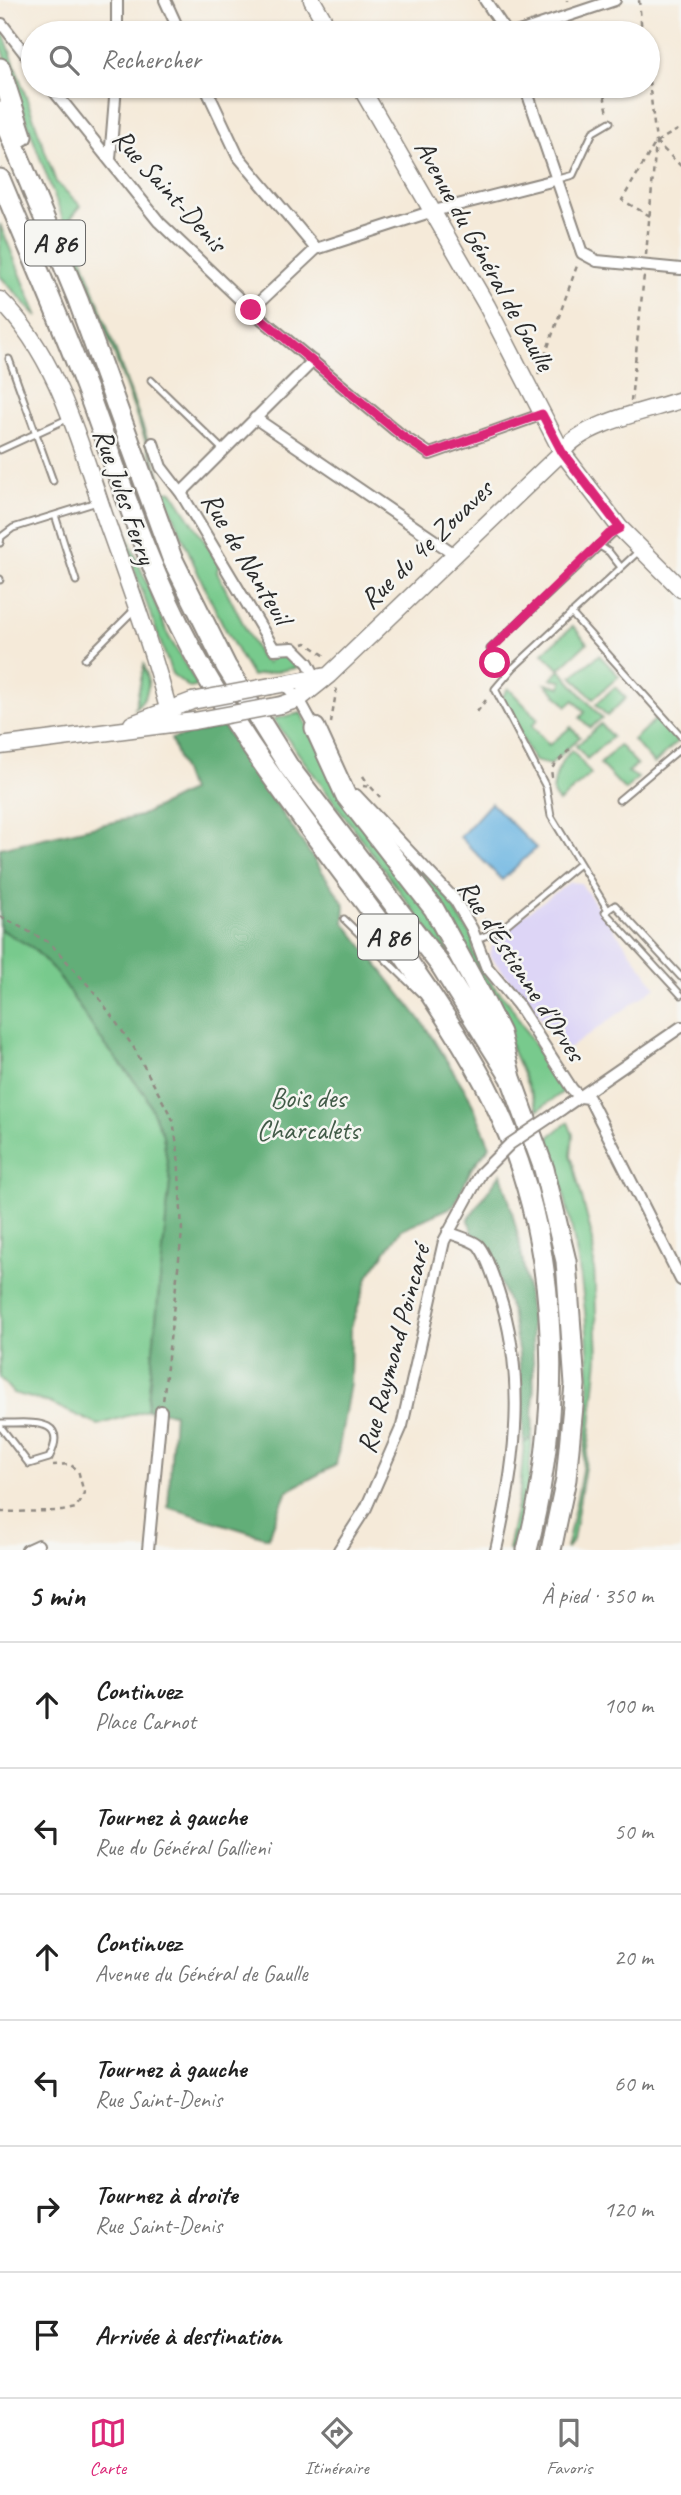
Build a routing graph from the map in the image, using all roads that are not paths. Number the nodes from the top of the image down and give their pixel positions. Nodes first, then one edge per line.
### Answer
1 (117, 0) edge
2 (166, 0) edge
3 (312, 0) edge
4 (485, 0) edge
5 (615, 0) edge
6 (117, 21) edge
7 (175, 21) edge
8 (324, 21) edge
9 (499, 21) edge
10 (552, 21) edge
11 (2, 24) dead end
12 (21, 49) edge
13 (0, 68) edge
14 (60, 98) edge
15 (115, 98) edge
16 (211, 98) edge
17 (367, 98) edge
18 (529, 98) edge
19 (0, 111) edge
20 (610, 122) road end
21 (110, 159) junction
22 (0, 179) edge
23 (555, 180) junction
24 (32, 185) junction
25 (430, 212) junction
26 (316, 249) junction
27 (681, 269) edge
28 (0, 300) edge
29 (251, 310) junction
30 (9, 359) dead end
31 (313, 361) junction
32 (151, 380) dead end
33 (681, 400) edge
34 (542, 414) junction
35 (69, 418) junction
36 (255, 418) junction
37 (37, 432) junction
38 (153, 443) dead end
39 (0, 450) edge
40 (223, 450) junction
41 (562, 452) junction
42 (53, 481) dead end
43 (181, 493) junction
44 (100, 501) junction
45 (55, 515) junction
46 (620, 528) junction
47 (0, 543) edge
48 (598, 545) junction
49 (640, 551) junction
50 (453, 553) junction
51 (620, 566) junction
52 (76, 581) dead end
53 (681, 589) edge
54 (136, 608) junction
55 (571, 613) junction
56 (85, 659) dead end
57 (513, 668) junction
58 (330, 676) junction
59 (644, 684) dead end
60 (277, 685) junction
61 (638, 689) junction
62 (299, 699) junction
63 (170, 716) junction
64 (322, 728) junction
65 (681, 736) edge
66 (0, 746) edge
67 (681, 748) edge
68 (619, 800) dead end
69 (578, 864) junction
70 (608, 910) junction
71 (344, 919) dead end
72 (477, 939) junction
73 (681, 977) edge
74 (681, 995) edge
75 (439, 1009) junction
76 (681, 1027) edge
77 (511, 1078) junction
78 (580, 1097) junction
79 (448, 1232) junction
80 (681, 1280) edge
81 (162, 1411) road end
82 (0, 1425) edge
83 (38, 1545) dead end
84 (27, 1550) edge
85 (148, 1550) edge
86 (339, 1550) edge
87 (496, 1550) edge
88 (527, 1550) edge
89 (551, 1550) edge

1 - 6 street
2 - 7 street
3 - 8 main road
4 - 9 street
5 - 10 street
11 - 12 street
13 - 24 highway
14 - 21 street, Rue Saint-Denis
15 - 21 street
16 - 26 street
17 - 25 main road, Avenue du Général de Gaulle
18 - 23 street
19 - 24 highway, A 86
20 - 23 lane
21 - 29 street, Rue Saint-Denis
22 - 75 highway, A 86
23 - 25 street
23 - 27 street
24 - 77 highway, A 86
25 - 26 street
25 - 34 main road, Avenue du Général de Gaulle
26 - 29 street
28 - 35 main road, Rue Jules Ferry
29 - 31 street, Rue Saint-Denis
30 - 37 lane
31 - 34 street, Rue Saint-Denis
31 - 36 street, Rue de Nanteuil
32 - 40 lane
33 - 41 main road, Rue du 4e Zouaves
34 - 41 main road, Avenue du Général de Gaulle
35 - 37 lane
35 - 44 main road, Rue Jules Ferry
36 - 40 street, Rue de Nanteuil
36 - 50 street
37 - 39 lane
37 - 42 lane
38 - 43 street
40 - 43 street, Rue de Nanteuil
41 - 46 main road, Avenue du Général de Gaulle
41 - 50 main road, Rue du 4e Zouaves
43 - 58 street, Rue de Nanteuil
44 - 45 lane
44 - 54 main road, Rue Jules Ferry
45 - 47 lane
45 - 52 lane
46 - 48 lane
46 - 49 main road, Avenue du Général de Gaulle
48 - 51 lane
48 - 57 lane
49 - 51 lane
49 - 53 main road, Avenue du Général de Gaulle
50 - 58 main road, Rue du 4e Zouaves
51 - 55 lane
54 - 56 lane
54 - 63 main road, Rue Jules Ferry
55 - 57 lane
55 - 61 lane
57 - 69 lane
58 - 60 main road, Rue du 4e Zouaves
58 - 62 main road, Rue du 4e Zouaves
59 - 61 lane
60 - 62 street, Rue d'Estienne d'Orves
60 - 63 main road, Rue du 4e Zouaves, bridge
61 - 65 lane
62 - 63 main road, Rue du 4e Zouaves, bridge
62 - 64 street, Rue d'Estienne d'Orves
63 - 66 main road, Rue du 4e Zouaves
64 - 72 street, Rue d'Estienne d'Orves
64 - 77 highway
67 - 68 lane
69 - 70 lane
69 - 72 lane
70 - 73 lane
70 - 74 lane
71 - 75 lane
72 - 78 street, Rue d'Estienne d'Orves
75 - 88 highway, A 86
76 - 78 street, Rue Raymond Poincaré
77 - 89 highway, A 86
78 - 79 street, Rue Raymond Poincaré, bridge
78 - 80 street, Rue d'Estienne d'Orves
79 - 86 street, Rue Raymond Poincaré
79 - 87 street
81 - 85 street
82 - 82 lane
83 - 84 street

